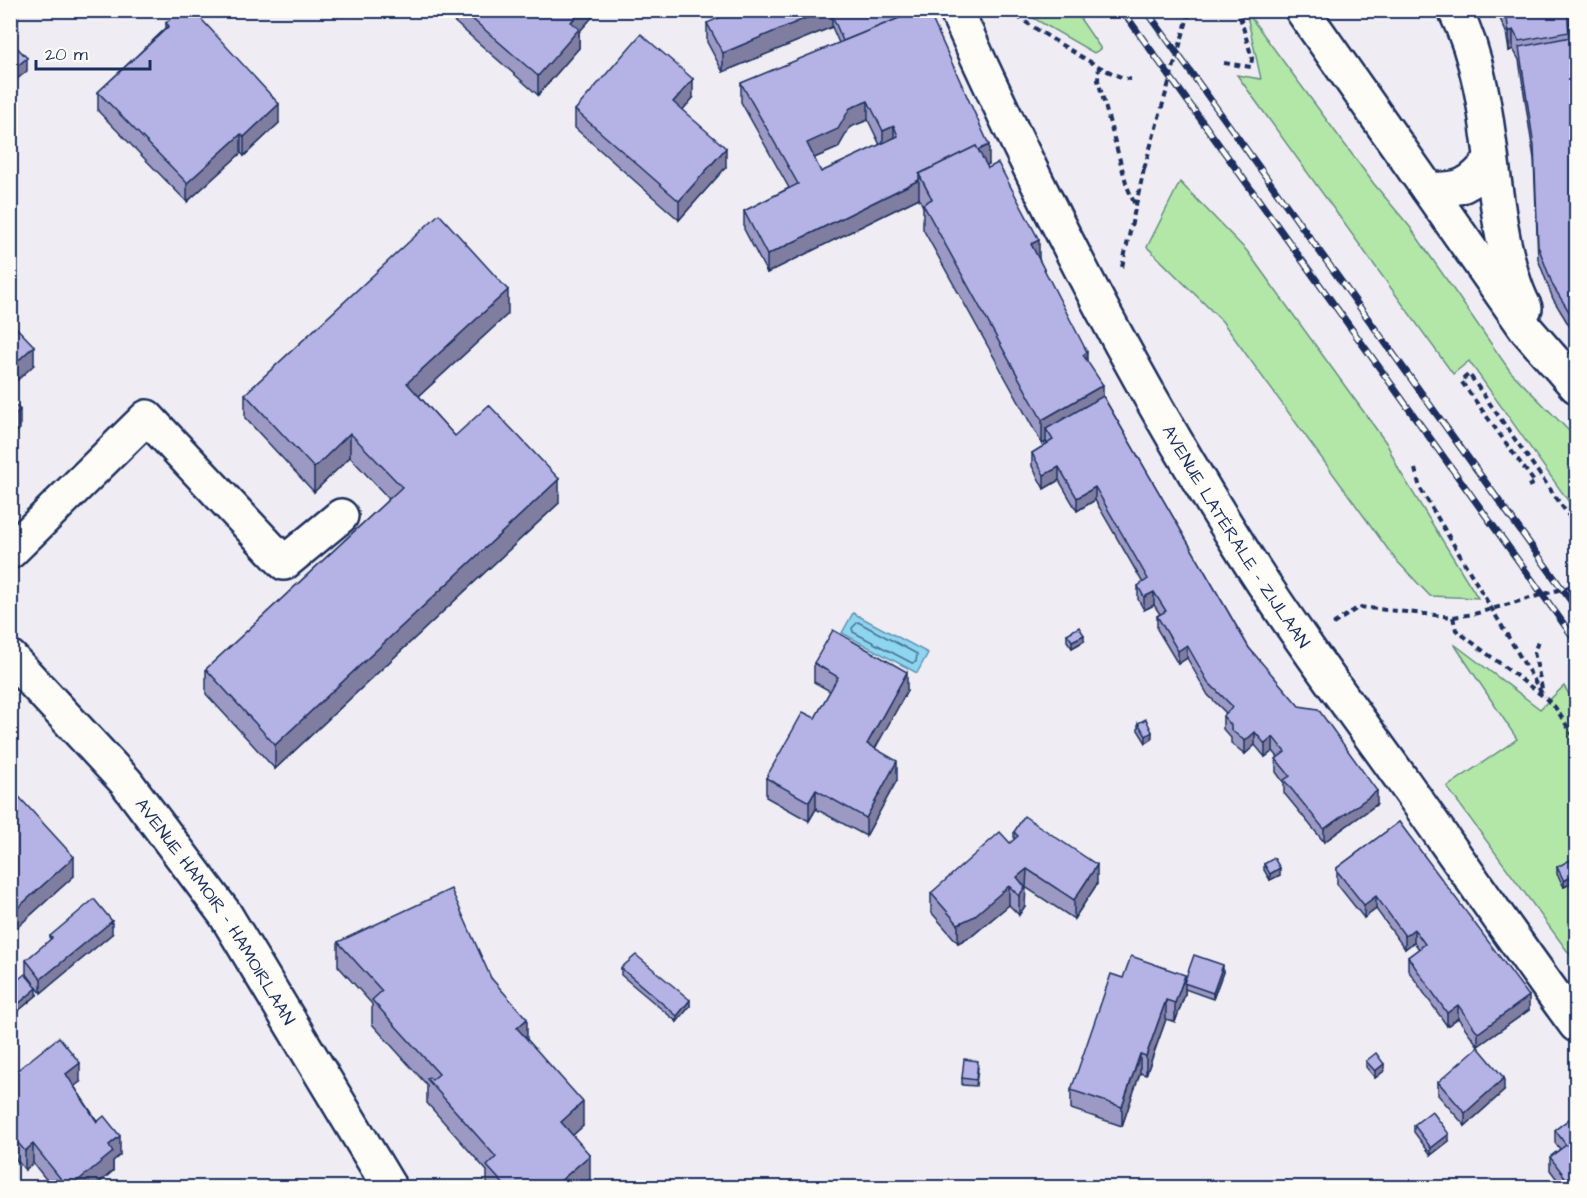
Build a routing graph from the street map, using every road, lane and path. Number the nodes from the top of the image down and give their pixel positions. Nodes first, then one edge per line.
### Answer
1 (956, 10) edge
2 (1008, 10) edge
3 (1190, 10) edge
4 (1238, 10) edge
5 (1302, 10) edge
6 (1455, 10) edge
7 (1224, 63) dead end
8 (1099, 66) junction
9 (1131, 79) dead end
10 (1490, 161) junction
11 (1428, 189) junction
12 (1135, 205) junction
13 (1120, 276) dead end
14 (1553, 360) junction
15 (1576, 386) edge
16 (1415, 469) dead end
17 (1528, 486) dead end
18 (341, 516) dead end
19 (1576, 526) edge
20 (10, 552) edge
21 (1576, 585) edge
22 (1453, 617) junction
23 (1326, 629) dead end
24 (1538, 642) dead end
25 (10, 657) edge
26 (1544, 697) junction
27 (1576, 740) edge
28 (1576, 1025) edge
29 (390, 1188) edge

1 - 28 street, AVENUE LATÉRALE - ZIJLAAN
2 - 8 path
3 - 12 path, bridge
4 - 7 path
5 - 11 street
6 - 10 street
8 - 9 path
8 - 12 path
10 - 11 street
10 - 14 street
11 - 14 street
12 - 13 path
14 - 15 street
16 - 26 path
17 - 19 path
18 - 20 street
21 - 22 path, bridge
22 - 23 path
22 - 26 path
24 - 26 path
25 - 29 street, AVENUE HAMOIR - HAMOIRLAAN
26 - 27 path

